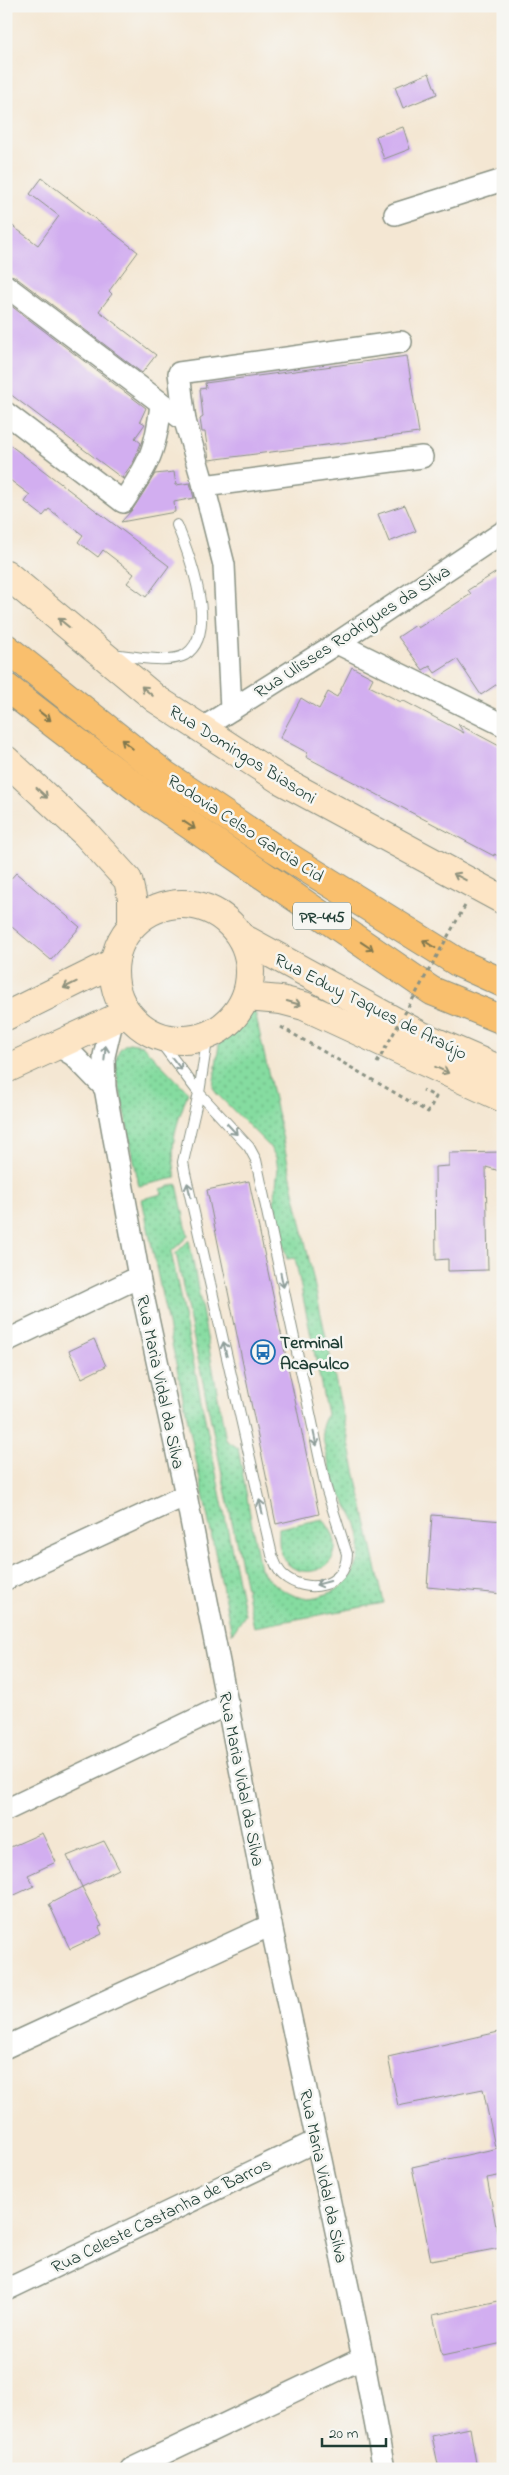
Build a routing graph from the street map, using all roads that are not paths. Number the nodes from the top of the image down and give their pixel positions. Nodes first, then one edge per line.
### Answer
1 (503, 180) edge
2 (395, 214) dead end
3 (6, 286) edge
4 (401, 342) dead end
5 (161, 404) junction
6 (6, 413) edge
7 (185, 421) junction
8 (422, 457) dead end
9 (204, 486) junction
10 (177, 525) dead end
11 (503, 532) edge
12 (6, 574) edge
13 (337, 643) junction
14 (6, 648) edge
15 (102, 654) junction
16 (6, 687) edge
17 (230, 710) junction
18 (501, 722) edge
19 (201, 729) junction
20 (6, 760) edge
21 (503, 900) edge
22 (132, 924) junction
23 (241, 937) junction
24 (113, 963) junction
25 (459, 963) junction
26 (503, 974) edge
27 (503, 983) edge
28 (246, 997) junction
29 (6, 1016) edge
30 (120, 1016) junction
31 (503, 1020) edge
32 (208, 1034) junction
33 (155, 1035) junction
34 (57, 1045) junction
35 (6, 1069) edge
36 (503, 1072) edge
37 (106, 1088) junction
38 (199, 1093) junction
39 (503, 1098) edge
40 (139, 1277) junction
41 (6, 1341) edge
42 (186, 1494) junction
43 (6, 1579) edge
44 (228, 1704) junction
45 (6, 1810) edge
46 (271, 1925) junction
47 (6, 2047) edge
48 (316, 2141) junction
49 (6, 2290) edge
50 (363, 2358) junction
51 (131, 2469) edge
52 (384, 2469) edge

1 - 2 street
3 - 5 street
4 - 7 street
5 - 6 street
5 - 7 street
7 - 9 street
8 - 9 street
9 - 17 street
10 - 15 lane
11 - 13 street, Rua Ulisses Rodrigues da Silva
15 -> 12 main road, Rua Domingos Biasoni
13 - 17 street, Rua Ulisses Rodrigues da Silva
13 - 18 street
25 -> 14 highway, Rodovia Celso Garcia Cid / PR-445
19 -> 15 main road, Rua Domingos Biasoni
16 -> 31 highway, Rodovia Celso Garcia Cid / PR-445
17 - 19 street, Rua Ulisses Rodrigues da Silva
21 -> 19 main road, Rua Domingos Biasoni
20 -> 22 main road
22 - 23 main road
22 - 24 main road
23 - 28 main road
23 - 36 main road, Rua Edwy Taques de Araújo
24 -> 29 main road
24 - 30 main road
25 - 26 highway
25 - 27 highway, Rodovia Celso Garcia Cid / PR-445
28 - 32 main road
28 -> 39 main road, Rua Edwy Taques de Araújo
30 - 33 main road
30 - 34 main road
37 -> 30 street, Rua Maria Vidal da Silva
32 - 33 main road
32 - 38 lane
33 -> 38 lane
34 - 35 main road
34 - 37 street
37 - 40 street, Rua Maria Vidal da Silva
38 -> 38 lane
40 - 41 street
40 - 42 street, Rua Maria Vidal da Silva
42 - 43 street
42 - 44 street, Rua Maria Vidal da Silva
44 - 45 street
44 - 46 street, Rua Maria Vidal da Silva
46 - 47 street
46 - 48 street, Rua Maria Vidal da Silva
48 - 49 street, Rua Celeste Castanha de Barros
48 - 50 street, Rua Maria Vidal da Silva
50 - 51 street
50 - 52 street, Rua Maria Vidal da Silva

